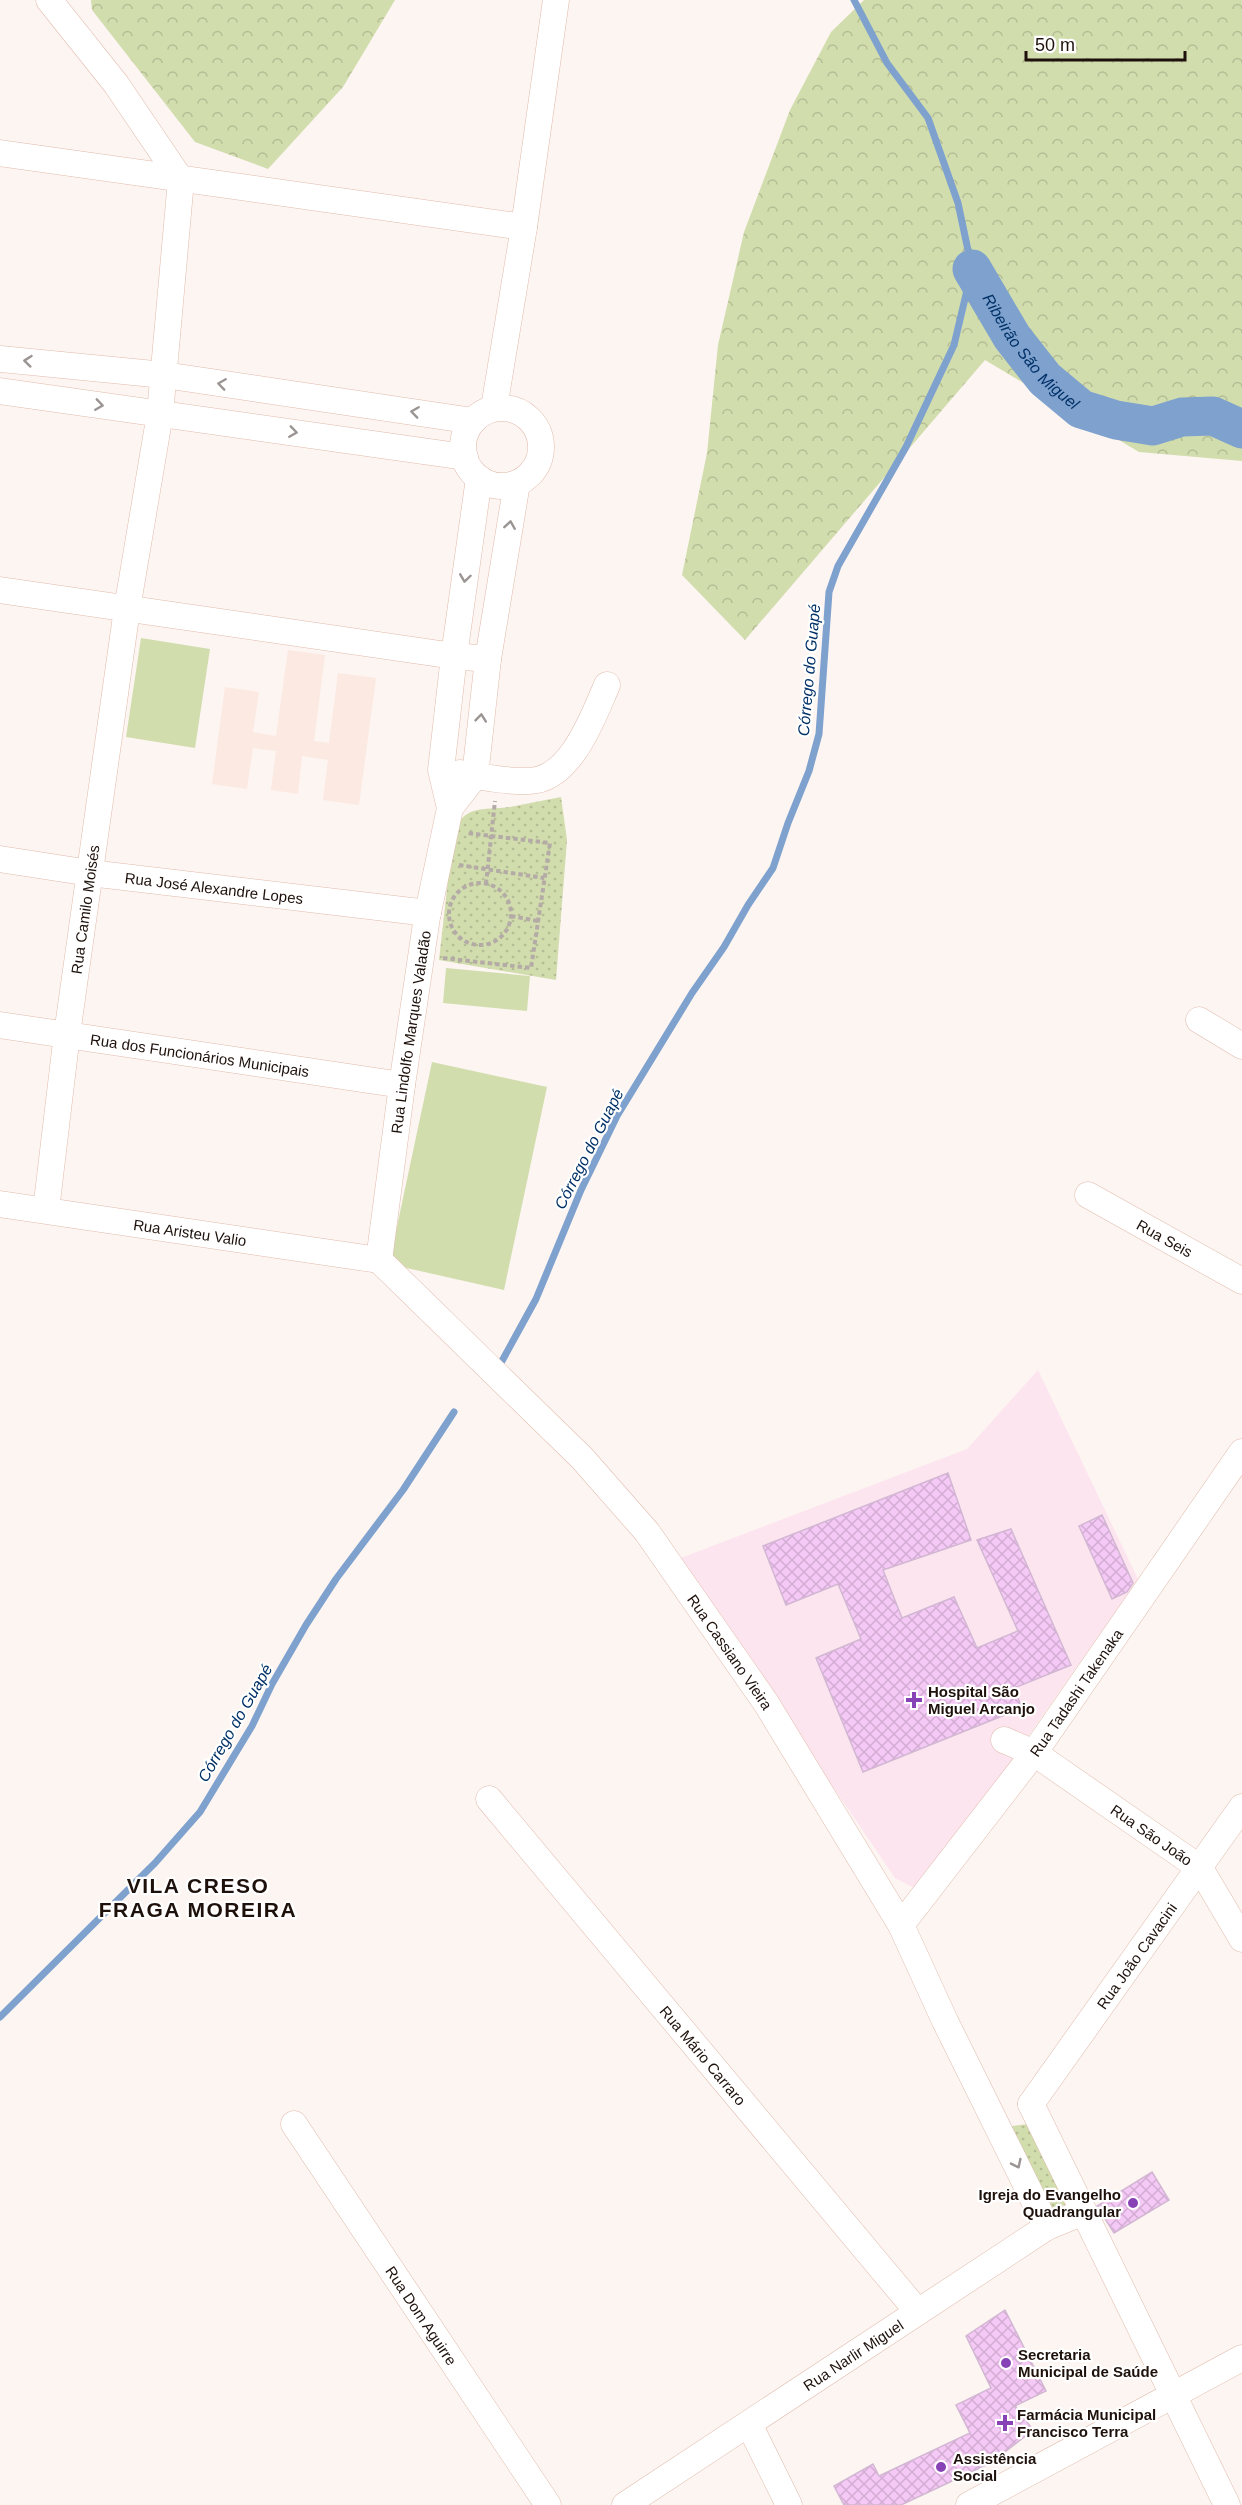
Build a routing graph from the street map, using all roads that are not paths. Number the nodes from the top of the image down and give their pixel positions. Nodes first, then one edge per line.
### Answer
1 (49, 0) edge
2 (556, 0) edge
3 (0, 153) edge
4 (181, 180) junction
5 (524, 227) junction
6 (0, 358) edge
7 (164, 375) junction
8 (0, 391) edge
9 (160, 414) junction
10 (483, 415) junction
11 (465, 457) junction
12 (479, 478) junction
13 (517, 483) junction
14 (0, 590) edge
15 (127, 609) junction
16 (454, 656) junction
17 (488, 659) junction
18 (607, 685) dead end
19 (441, 770) junction
20 (487, 777) junction
21 (450, 808) junction
22 (0, 859) edge
23 (90, 873) junction
24 (428, 913) junction
25 (1200, 1020) dead end
26 (0, 1025) edge
27 (67, 1034) junction
28 (1242, 1046) edge
29 (402, 1085) junction
30 (1088, 1195) dead end
31 (0, 1204) edge
32 (46, 1210) junction
33 (379, 1260) junction
34 (1242, 1281) edge
35 (1242, 1452) edge
36 (1004, 1740) dead end
37 (1034, 1753) junction
38 (489, 1799) dead end
39 (1242, 1807) edge
40 (1200, 1868) junction
41 (901, 1925) junction
42 (1242, 1939) edge
43 (1031, 2104) junction
44 (991, 2111) junction
45 (294, 2124) dead end
46 (1084, 2212) junction
47 (1047, 2227) junction
48 (918, 2312) junction
49 (1242, 2358) edge
50 (1173, 2396) junction
51 (749, 2424) junction
52 (548, 2505) edge
53 (625, 2505) edge
54 (789, 2505) edge
55 (969, 2505) edge
56 (1227, 2505) edge

1 - 4 street
2 - 5 street
3 - 4 street
4 - 5 street
4 - 7 street, Rua Camilo Moisés
5 - 10 street
7 -> 6 street
7 - 9 street, Rua Camilo Moisés
10 -> 7 street
8 -> 9 street
9 -> 11 street
9 - 15 street, Rua Camilo Moisés
10 - 11 street
10 - 13 street
11 - 12 street
12 - 13 street
12 -> 16 street, Rua Lindolfo Marques Valadão
17 -> 13 street
14 - 15 street
15 - 16 street
15 - 23 street, Rua Camilo Moisés
16 - 17 street
16 - 19 street, Rua Lindolfo Marques Valadão
20 -> 17 street
18 - 20 street
19 - 20 street
19 - 21 street, Rua Lindolfo Marques Valadão
20 - 21 street, Rua Lindolfo Marques Valadão
21 - 24 street, Rua Lindolfo Marques Valadão
22 - 23 street, Rua José Alexandre Lopes
23 - 24 street, Rua José Alexandre Lopes
23 - 27 street, Rua Camilo Moisés
24 - 29 street, Rua Lindolfo Marques Valadão
25 - 28 street
26 - 27 street, Rua dos Funcionários Municipais
27 - 29 street, Rua dos Funcionários Municipais
27 - 32 street, Rua Camilo Moisés
29 - 33 street, Rua Lindolfo Marques Valadão
30 - 34 street, Rua Seis
31 - 32 street, Rua Aristeu Valio
32 - 33 street, Rua Aristeu Valio
33 - 41 street, Rua Cassiano Vieira
35 - 37 street, Rua Tadashi Takenaka
36 - 37 street, Rua São João
37 - 40 street, Rua São João
37 - 41 street, Rua Tadashi Takenaka
38 - 48 street, Rua Mário Carraro
39 - 40 street, Rua João Cavacini
40 - 42 street, Rua São João
40 - 43 street, Rua João Cavacini
41 - 44 street, Rua Cassiano Vieira
43 - 44 street
43 - 46 street
44 -> 47 street, Rua Cassiano Vieira
45 - 52 street, Rua Dom Aguirre
46 - 47 street, Rua Narlir Miguel
46 - 50 street
47 - 48 street, Rua Narlir Miguel
48 - 51 street, Rua Narlir Miguel
49 - 50 street
50 - 55 street
50 - 56 street
51 - 53 street, Rua Narlir Miguel
51 - 54 street

